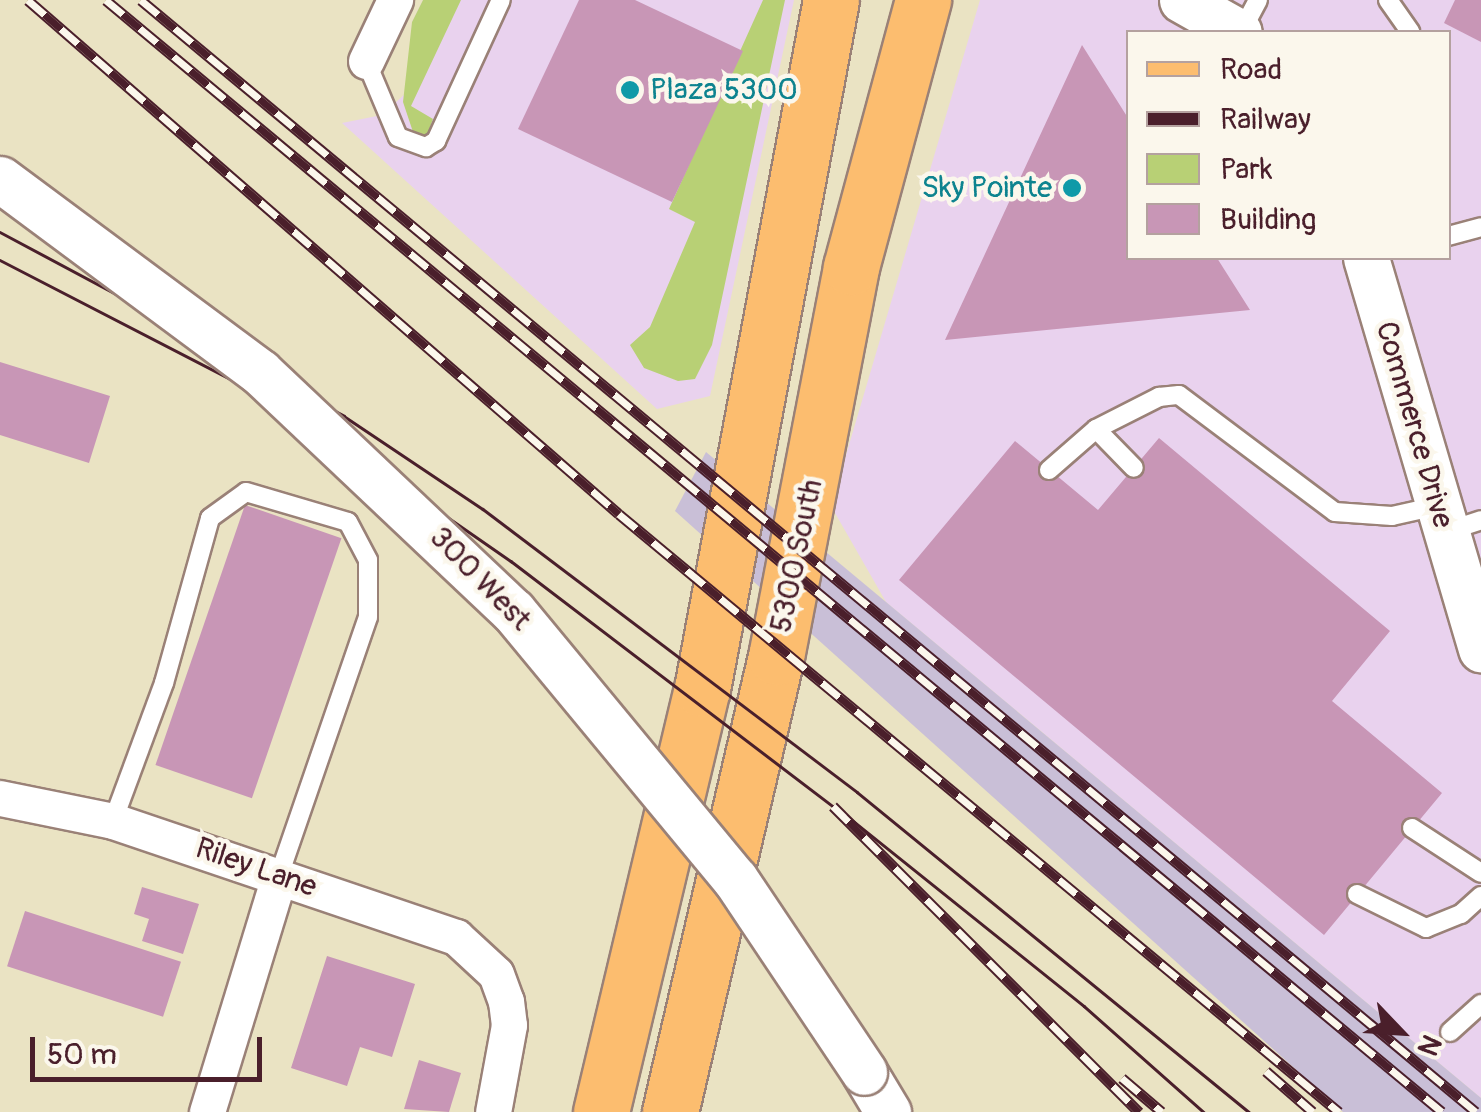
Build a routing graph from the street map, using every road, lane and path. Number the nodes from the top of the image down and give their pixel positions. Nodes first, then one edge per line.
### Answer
1 (395, 0) edge
2 (501, 0) edge
3 (831, 0) edge
4 (923, 0) edge
5 (1182, 0) edge
6 (1258, 0) edge
7 (1388, 0) edge
8 (1236, 30) edge
9 (1241, 30) edge
10 (1409, 30) edge
11 (366, 60) joint
12 (0, 179) edge
13 (1478, 228) edge
14 (1451, 235) edge
15 (1481, 248) edge
16 (1370, 260) edge
17 (1096, 428) junction
18 (1134, 468) dead end
19 (1049, 470) dead end
20 (1454, 520) edge
21 (1481, 649) edge
22 (0, 798) edge
23 (114, 821) junction
24 (1412, 828) dead end
25 (1481, 873) edge
26 (279, 876) junction
27 (1358, 894) dead end
28 (1481, 896) edge
29 (1481, 1004) edge
30 (1450, 1032) dead end
31 (206, 1112) edge
32 (493, 1112) edge
33 (600, 1112) edge
34 (670, 1112) edge
35 (888, 1112) edge

1 - 11 street
2 - 11 lane
3 - 33 main road
4 - 34 main road, 5300 South
5 - 8 street
6 - 9 lane
7 - 10 lane
12 - 35 street, 300 West, bridge
13 - 14 lane
13 - 15 lane
16 - 20 street, Commerce Drive
17 - 18 lane
17 - 19 lane
17 - 20 lane
20 - 21 street, Commerce Drive
22 - 23 street, Riley Lane
23 - 26 street, Riley Lane
23 - 26 lane
24 - 25 lane
26 - 31 street
26 - 32 street, Riley Lane
27 - 28 lane
29 - 30 lane

